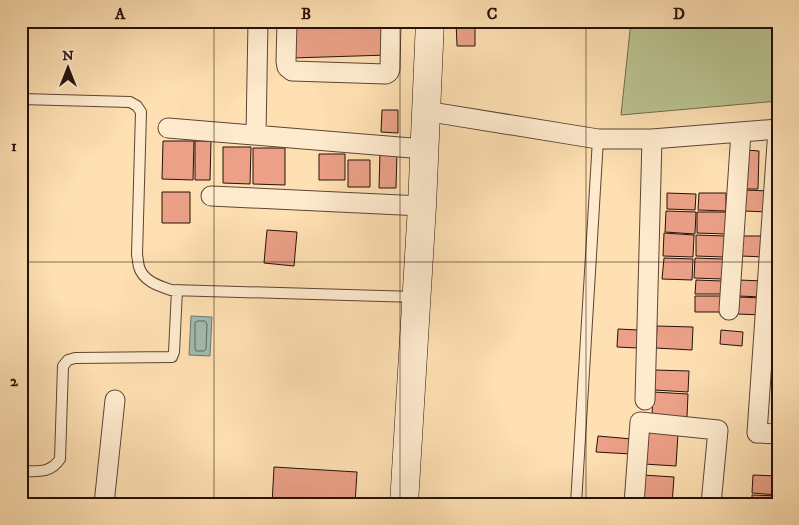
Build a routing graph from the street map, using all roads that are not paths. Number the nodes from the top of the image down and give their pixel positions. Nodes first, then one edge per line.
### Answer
1 (258, 21) edge
2 (287, 21) edge
3 (391, 21) edge
4 (430, 21) edge
5 (21, 99) edge
6 (425, 111) junction
7 (168, 128) dead end
8 (778, 129) edge
9 (742, 132) junction
10 (256, 135) junction
11 (598, 139) junction
12 (652, 139) junction
13 (424, 149) junction
14 (211, 196) dead end
15 (422, 206) junction
16 (177, 290) junction
17 (416, 297) junction
18 (729, 310) dead end
19 (114, 400) dead end
20 (645, 400) dead end
21 (778, 434) edge
22 (21, 471) edge
23 (104, 504) edge
24 (404, 504) edge
25 (576, 504) edge
26 (634, 504) edge
27 (711, 504) edge

1 - 10 street
2 - 3 street
4 - 6 main road
5 - 16 lane
6 - 11 street
6 - 13 main road
7 - 10 street
8 - 9 street
8 - 21 street
9 - 12 street
9 - 18 street
10 - 13 street
11 - 12 street
11 - 25 lane
12 - 20 street
13 - 15 main road
14 - 15 street
15 - 17 main road
16 - 17 lane
16 - 22 lane
17 - 24 main road
19 - 23 street
26 - 27 street

